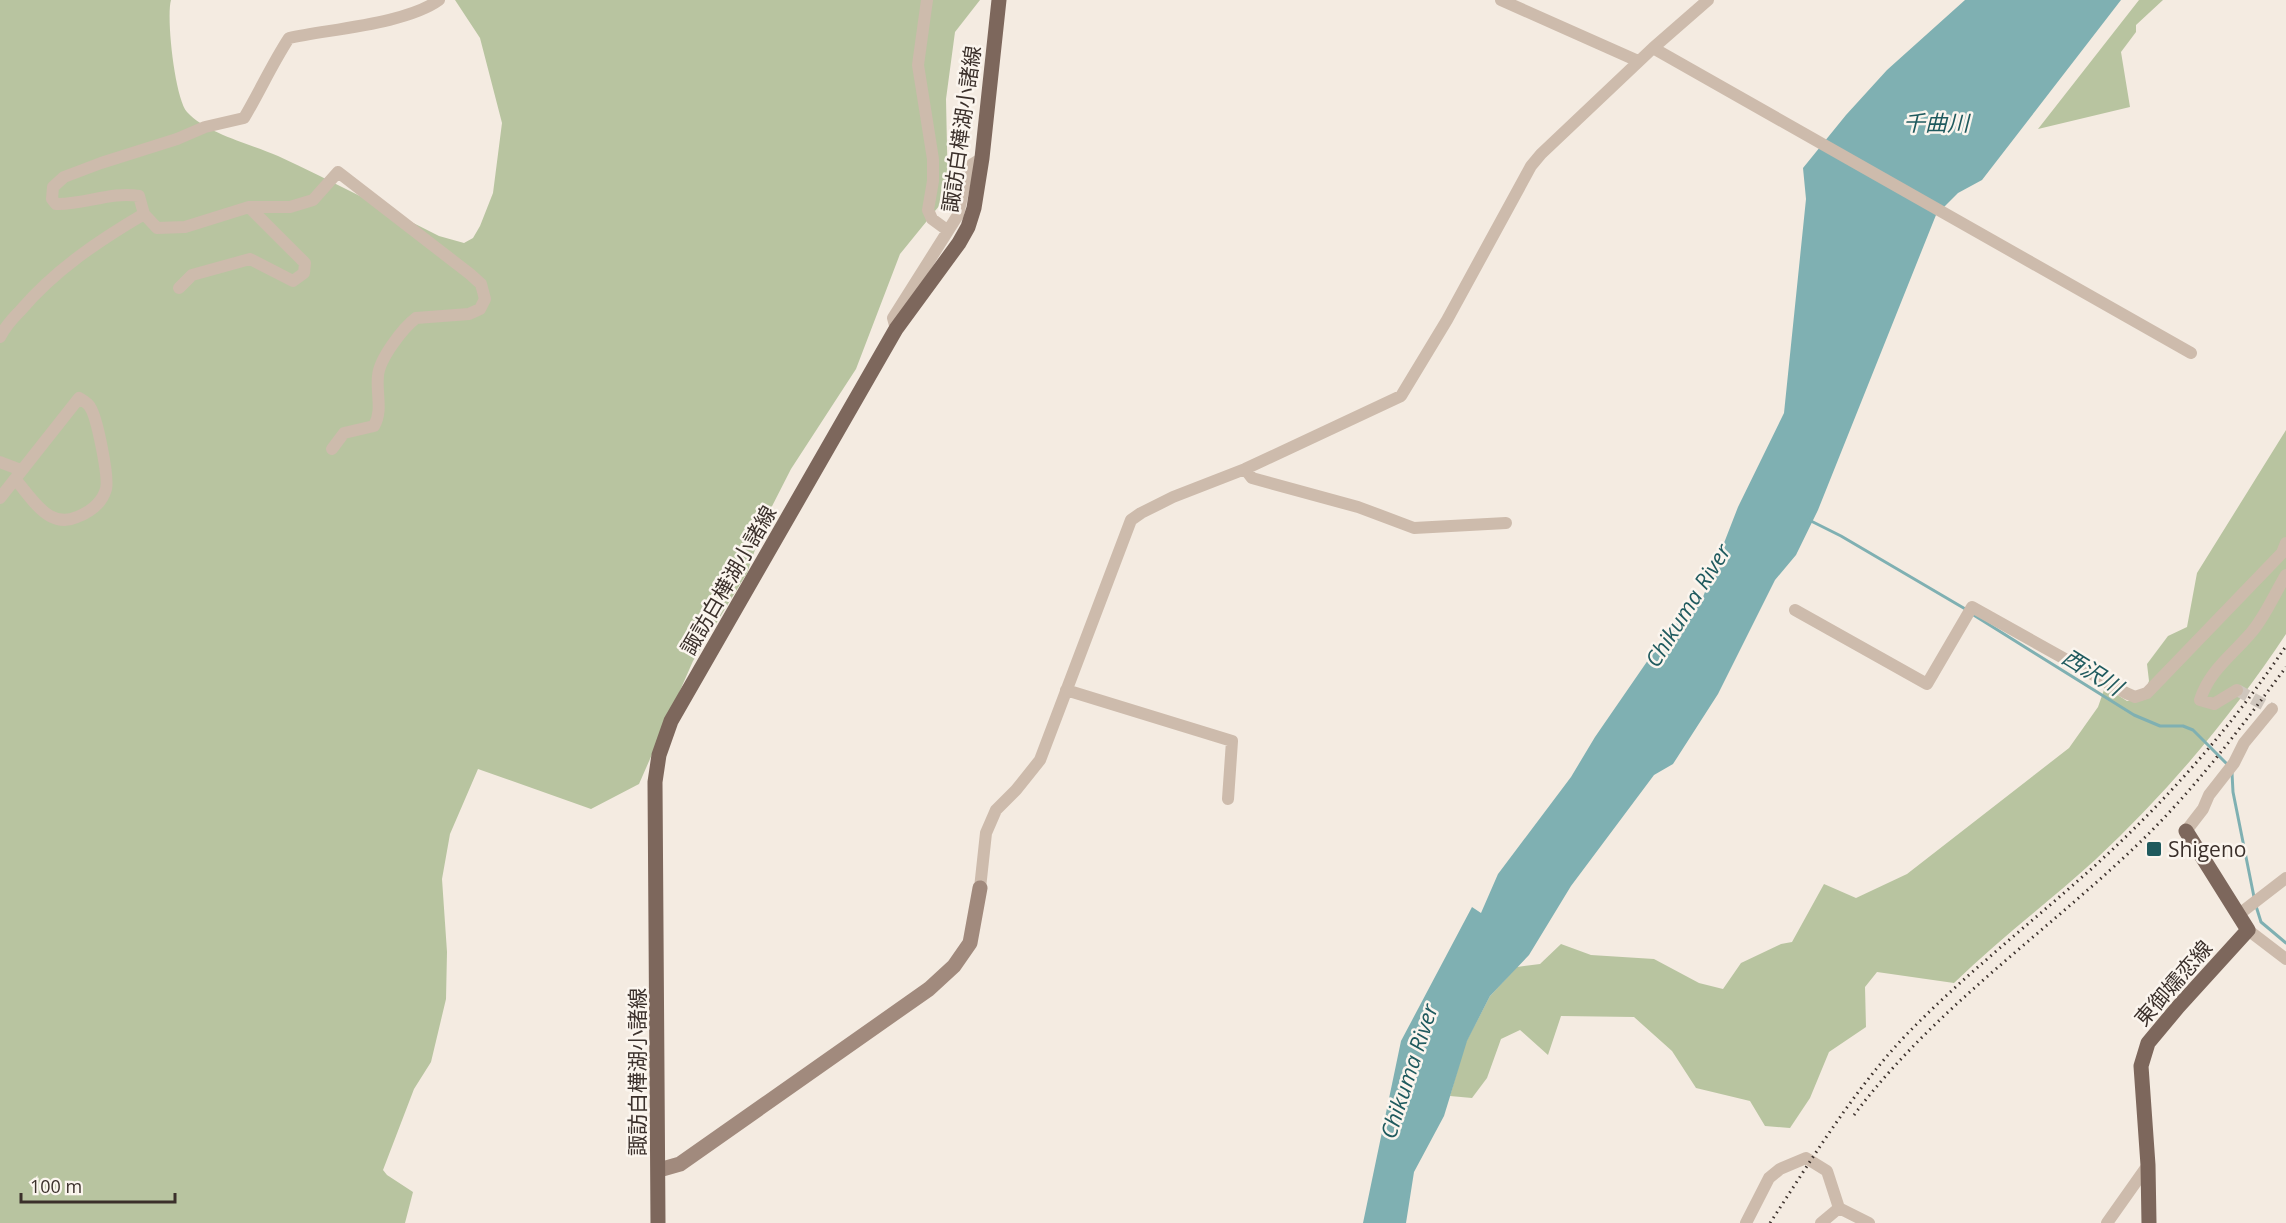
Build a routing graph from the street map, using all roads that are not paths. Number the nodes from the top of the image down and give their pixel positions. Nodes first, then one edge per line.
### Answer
1 (439, 0) edge
2 (927, 0) edge
3 (999, 0) edge
4 (1501, 0) edge
5 (1708, 0) edge
6 (1653, 48) junction
7 (1638, 61) junction
8 (982, 158) junction
9 (249, 207) junction
10 (144, 214) junction
11 (947, 230) junction
12 (179, 288) dead end
13 (896, 329) junction
14 (0, 337) edge
15 (2190, 353) dead end
16 (332, 449) dead end
17 (0, 462) edge
18 (1245, 469) junction
19 (18, 475) junction
20 (0, 498) edge
21 (1506, 523) dead end
22 (2286, 543) edge
23 (2286, 574) edge
24 (1795, 610) dead end
25 (1066, 690) junction
26 (2237, 690) dead end
27 (2272, 709) dead end
28 (1228, 799) dead end
29 (2186, 831) joint
30 (2286, 878) edge
31 (980, 888) joint
32 (2244, 911) junction
33 (2248, 930) junction
34 (2286, 959) edge
35 (2148, 1165) junction
36 (659, 1170) junction
37 (1839, 1208) junction
38 (658, 1223) edge
39 (1746, 1223) edge
40 (1821, 1223) edge
41 (1869, 1223) edge
42 (2107, 1223) edge
43 (2149, 1223) edge

1 - 10 street
2 - 11 street
3 - 8 main road, 諏訪白樺湖小諸線
4 - 7 street
5 - 6 street
6 - 7 street
6 - 15 street
7 - 18 street
8 - 11 street
8 - 13 main road, 諏訪白樺湖小諸線
9 - 10 street
9 - 12 street
9 - 16 street
10 - 14 street
11 - 13 street
13 - 36 main road, 諏訪白樺湖小諸線
17 - 19 street
18 - 21 street
18 - 25 street
19 - 19 street
19 - 20 street
22 - 24 street
23 - 26 street
25 - 28 street
25 - 31 street
27 - 29 street
29 - 32 main road
30 - 32 street
31 - 36 street
32 - 33 main road
33 - 34 street
33 - 35 main road, 東御嬬恋線
35 - 42 street
35 - 43 main road, 東御嬬恋線
36 - 38 main road, 諏訪白樺湖小諸線
37 - 39 street
37 - 40 street
37 - 41 street

